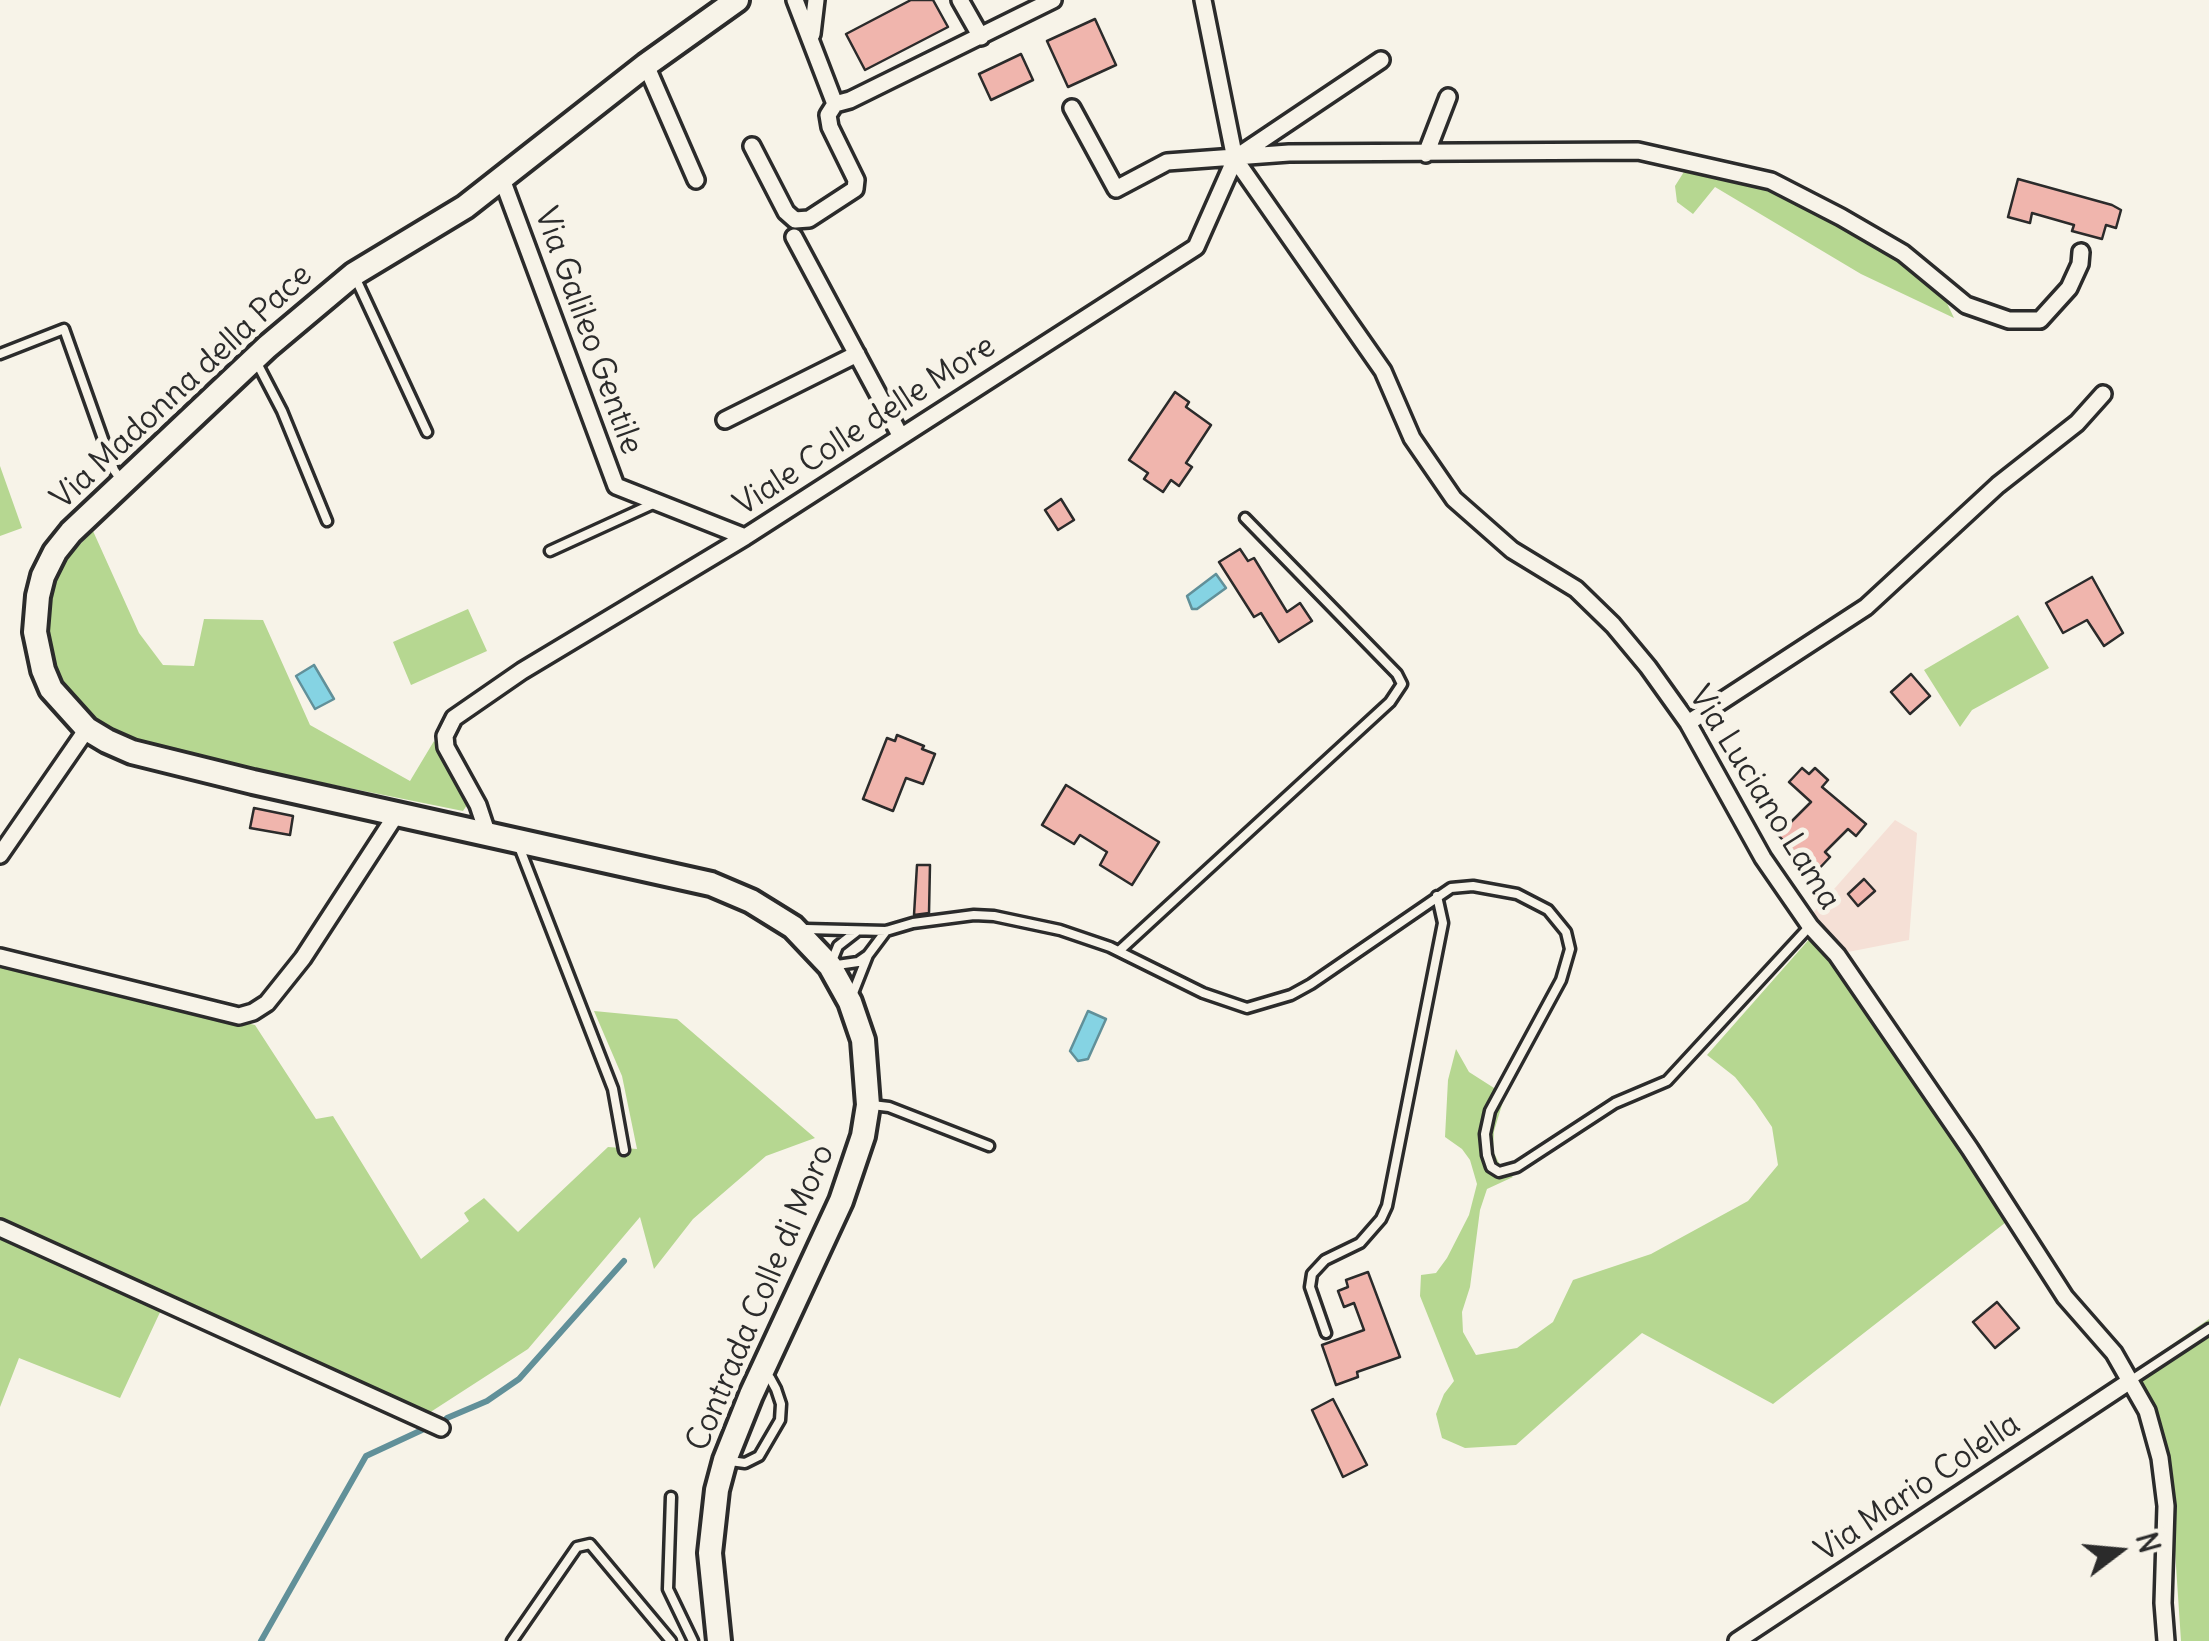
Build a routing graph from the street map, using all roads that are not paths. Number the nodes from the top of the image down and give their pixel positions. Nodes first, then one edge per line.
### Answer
1 (737, 0) edge
2 (795, 0) edge
3 (816, 0) edge
4 (960, 0) edge
5 (1053, 0) edge
6 (1202, 0) edge
7 (981, 36) junction
8 (812, 44) junction
9 (1381, 60) dead end
10 (646, 65) junction
11 (1448, 98) dead end
12 (835, 104) junction
13 (1072, 108) dead end
14 (752, 146) dead end
15 (1426, 154) junction
16 (1235, 159) junction
17 (502, 179) junction
18 (696, 180) dead end
19 (794, 237) dead end
20 (2081, 252) dead end
21 (354, 274) junction
22 (0, 354) edge
23 (857, 354) junction
24 (254, 359) junction
25 (2103, 394) dead end
26 (725, 420) dead end
27 (427, 432) dead end
28 (900, 435) junction
29 (124, 483) junction
30 (657, 502) junction
31 (1245, 518) dead end
32 (327, 521) dead end
33 (745, 537) junction
34 (550, 551) dead end
35 (1688, 723) junction
36 (86, 729) junction
37 (396, 815) junction
38 (488, 835) junction
39 (517, 841) junction
40 (0, 855) edge
41 (1437, 896) junction
42 (1810, 926) junction
43 (793, 927) junction
44 (858, 931) junction
45 (886, 931) junction
46 (1119, 952) junction
47 (868, 955) junction
48 (0, 957) edge
49 (830, 966) junction
50 (850, 1002) junction
51 (862, 1040) joint
52 (868, 1105) junction
53 (989, 1146) dead end
54 (624, 1150) dead end
55 (0, 1228) edge
56 (2209, 1329) edge
57 (1326, 1332) dead end
58 (761, 1373) junction
59 (2130, 1381) junction
60 (441, 1428) dead end
61 (725, 1460) junction
62 (671, 1497) dead end
63 (512, 1641) edge
64 (671, 1641) edge
65 (693, 1641) edge
66 (719, 1641) edge
67 (1737, 1641) edge
68 (2166, 1641) edge

1 - 10 main road, Via Madonna della Pace
2 - 8 street
3 - 8 street
4 - 7 street
5 - 7 street
6 - 16 street
7 - 12 street
8 - 12 street
9 - 16 street
10 - 17 main road, Via Madonna della Pace
10 - 18 street
11 - 15 street
12 - 14 street
13 - 16 street
15 - 16 street
15 - 20 street
16 - 28 street, Viale Colle delle More
16 - 35 street, Via Luciano Lama
17 - 21 main road, Via Madonna della Pace
17 - 30 street, Via Galileo Gentile
19 - 23 street
21 - 24 main road, Via Madonna della Pace
21 - 27 lane
22 - 29 lane
23 - 26 street
23 - 28 street
24 - 29 main road, Via Madonna della Pace
24 - 32 lane
25 - 35 street
28 - 33 street, Viale Colle delle More
29 - 36 main road, Via Madonna della Pace
30 - 33 street, Via Galileo Gentile
30 - 34 lane
31 - 46 lane
33 - 38 street, Viale Colle delle More
35 - 42 street, Via Luciano Lama
36 - 37 main road, Via Madonna della Pace
36 - 40 street
37 - 38 main road, Via Madonna della Pace
37 - 48 street
38 - 39 main road, Via Madonna della Pace
39 - 43 main road, Via Madonna della Pace
39 - 54 lane
41 - 42 lane
41 - 46 lane
41 - 57 lane
42 - 59 street, Via Luciano Lama
43 - 44 lane
43 - 49 main road, Via Madonna della Pace
44 - 45 lane
44 - 49 lane
45 - 46 lane
45 - 47 lane
47 - 49 lane
47 - 50 lane
49 - 50 main road, Via Madonna della Pace
50 - 51 main road, Via Madonna della Pace
51 - 52 main road, Contrada Colle di Moro
52 - 53 lane
52 - 58 main road, Contrada Colle di Moro
55 - 60 street
56 - 59 lane
58 - 61 main road, Contrada Colle di Moro
58 - 61 lane
59 - 67 street, Via Mario Colella
59 - 68 street, Via Luciano Lama
61 - 66 main road, Contrada Colle di Moro
62 - 65 lane
63 - 64 lane

